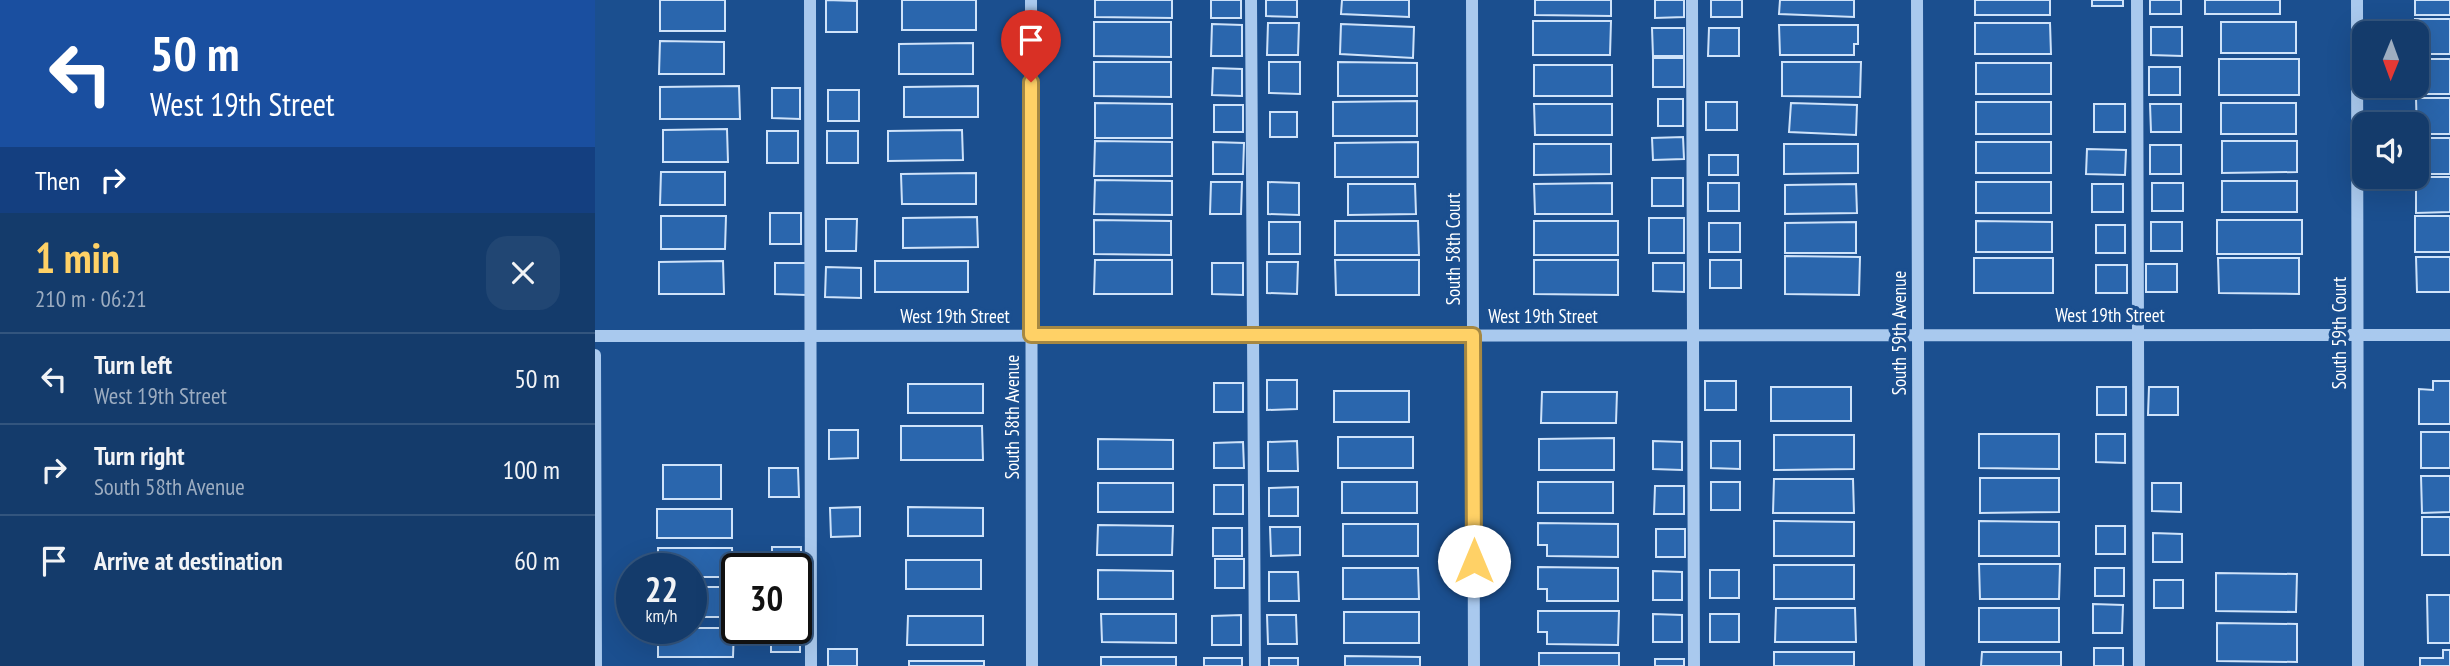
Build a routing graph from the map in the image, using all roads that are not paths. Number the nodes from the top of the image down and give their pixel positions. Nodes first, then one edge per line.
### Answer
1 (810, 0) edge
2 (1031, 0) edge
3 (1251, 0) edge
4 (1472, 0) edge
5 (1692, 0) edge
6 (1917, 0) edge
7 (2137, 0) edge
8 (2357, 0) edge
9 (811, 335) junction
10 (1031, 335) junction
11 (1253, 335) junction
12 (1473, 335) junction
13 (1693, 335) junction
14 (1918, 335) junction
15 (2138, 335) junction
16 (2358, 335) junction
17 (2450, 335) edge
18 (595, 336) edge
19 (595, 355) edge
20 (596, 666) edge
21 (811, 666) edge
22 (1032, 666) edge
23 (1255, 666) edge
24 (1474, 666) edge
25 (1694, 666) edge
26 (1919, 666) edge
27 (2139, 666) edge
28 (2358, 666) edge

1 - 9 street
2 - 10 street, South 58th Avenue
3 - 11 street
4 - 12 street, South 58th Court
5 - 13 street
6 - 14 street, South 59th Avenue
7 - 15 street
8 - 16 street, South 59th Court
9 - 10 street, West 19th Street
9 - 18 street, West 19th Street
9 - 21 street
10 - 11 street, West 19th Street
10 - 22 street, South 58th Avenue
11 - 12 street, West 19th Street
11 - 23 street
12 - 13 street, West 19th Street
12 - 24 street, South 58th Court
13 - 14 street, West 19th Street
13 - 25 street
14 - 15 street, West 19th Street
14 - 26 street, South 59th Avenue
15 - 16 street, West 19th Street
15 - 27 street
16 - 17 street, West 19th Street
16 - 28 street, South 59th Court
19 - 20 street

